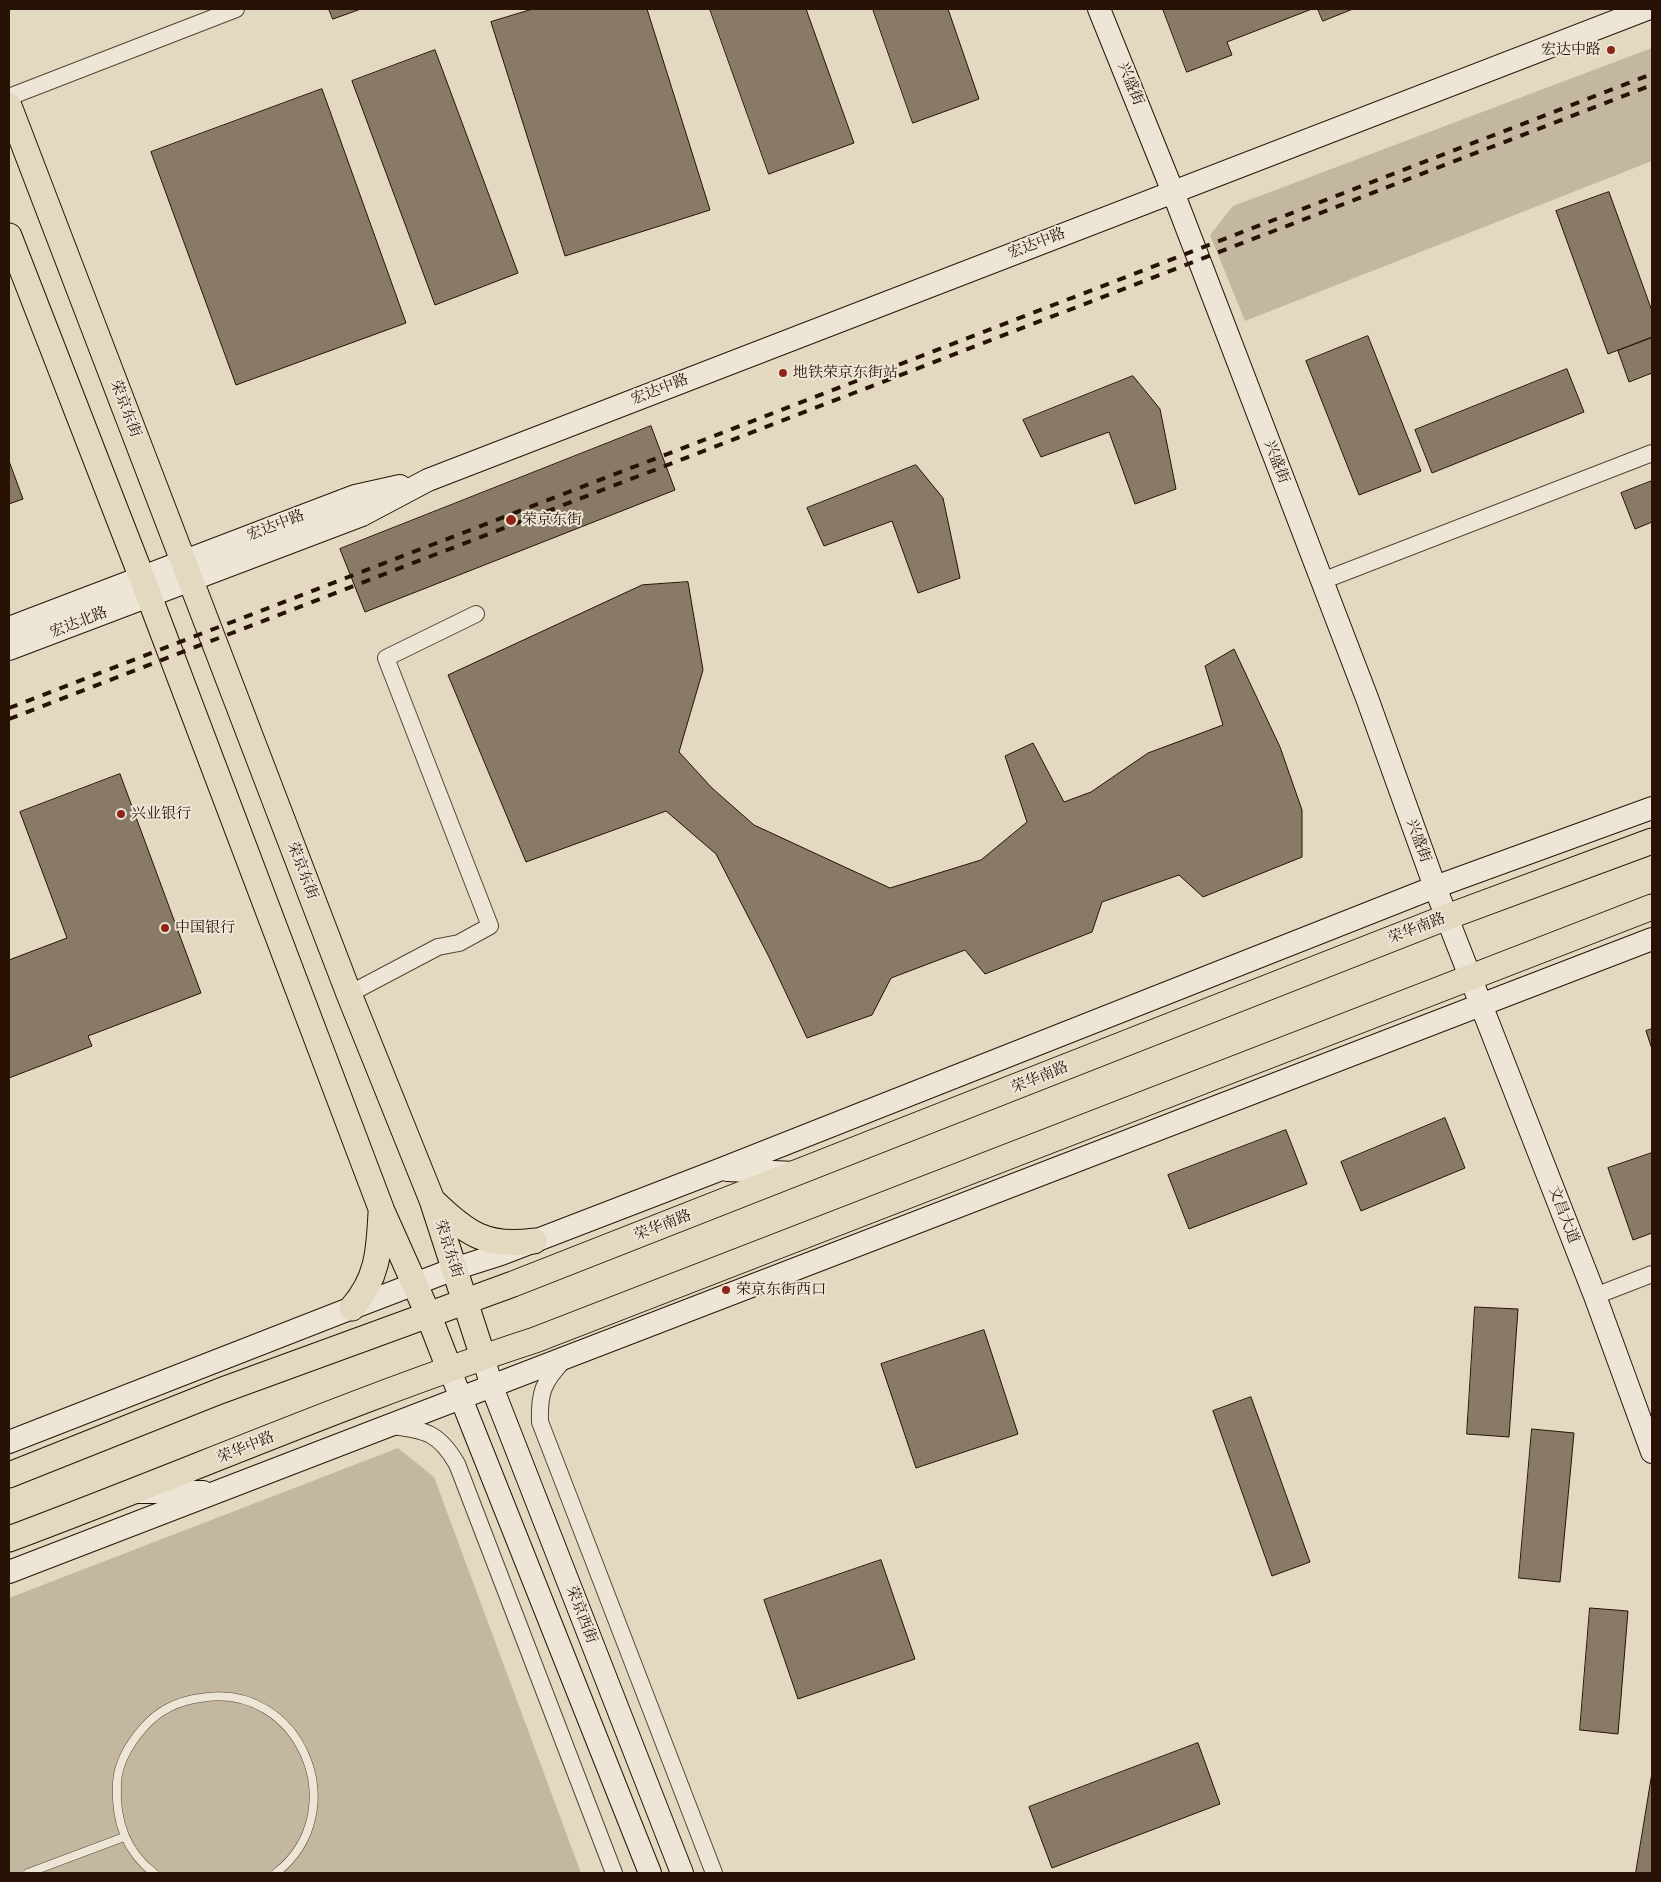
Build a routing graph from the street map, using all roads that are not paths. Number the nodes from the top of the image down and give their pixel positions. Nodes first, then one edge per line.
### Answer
1 (236, 9) edge
2 (1100, 9) edge
3 (1647, 9) edge
4 (9, 97) edge
5 (9, 106) edge
6 (1173, 192) junction
7 (9, 236) edge
8 (1652, 453) edge
9 (188, 570) junction
10 (1322, 580) junction
11 (145, 587) junction
12 (476, 614) dead end
13 (9, 628) edge
14 (9, 650) edge
15 (1652, 808) edge
16 (1652, 841) edge
17 (1435, 887) junction
18 (1652, 907) edge
19 (1447, 917) junction
20 (1652, 939) edge
21 (1470, 978) junction
22 (349, 994) junction
23 (1481, 1004) junction
24 (1175, 1092) junction
25 (1254, 1093) junction
26 (719, 1170) junction
27 (799, 1173) junction
28 (432, 1200) junction
29 (382, 1211) junction
30 (534, 1242) junction
31 (454, 1269) junction
32 (1652, 1274) edge
33 (415, 1284) junction
34 (1595, 1296) junction
35 (465, 1301) junction
36 (352, 1308) junction
37 (428, 1314) junction
38 (483, 1357) junction
39 (565, 1359) junction
40 (449, 1368) junction
41 (492, 1387) junction
42 (462, 1399) junction
43 (390, 1426) junction
44 (9, 1442) edge
45 (1652, 1452) edge
46 (9, 1475) edge
47 (136, 1492) junction
48 (216, 1492) junction
49 (9, 1539) edge
50 (9, 1572) edge
51 (124, 1837) junction
52 (28, 1873) edge
53 (154, 1873) edge
54 (276, 1873) edge
55 (614, 1873) edge
56 (650, 1873) edge
57 (682, 1873) edge
58 (714, 1873) edge

1 - 4 street
2 - 6 street, 兴盛街
3 - 6 street, 宏达中路
5 - 9 main road, 荣京东街
6 - 9 street, 宏达中路
6 - 10 street, 兴盛街
7 - 11 main road
8 - 10 street
9 - 11 street, 宏达中路
9 - 22 main road, 荣京东街
10 - 17 street, 兴盛街
11 - 13 street, 宏达北路
11 - 14 street, 宏达北路
11 - 29 main road
12 - 22 street
15 - 17 street
16 - 19 main road, 荣华南路
17 - 19 street, 兴盛街
17 - 26 street
18 - 21 main road
19 - 21 street, 兴盛街
19 - 27 main road, 荣华南路
20 - 23 street
21 - 23 street, 文昌大道
21 - 24 main road
22 - 28 main road, 荣京东街
23 - 25 street
23 - 34 street, 文昌大道
24 - 25 street
24 - 38 main road
25 - 39 street
26 - 27 street
26 - 30 street
27 - 35 main road, 荣华南路
28 - 30 main road
28 - 31 main road, 荣京东街
29 - 33 main road
29 - 36 main road
30 - 31 street
31 - 33 street
31 - 35 main road, 荣京东街
32 - 34 street
33 - 36 street
33 - 37 main road
34 - 45 street, 文昌大道
35 - 37 main road, 荣华南路
35 - 38 main road, 荣京东街
36 - 44 street
37 - 40 main road
37 - 46 main road
38 - 40 main road, 荣华中路
38 - 41 street, 荣京西街
39 - 41 street
39 - 58 street
40 - 42 street, 荣京西街
40 - 47 main road, 荣华中路
41 - 42 street
41 - 57 street, 荣京西街
42 - 43 street
42 - 56 street, 荣京西街
43 - 48 street
43 - 55 street
47 - 48 street
47 - 49 main road, 荣华中路
48 - 50 street
51 - 52 lane
51 - 53 lane
51 - 54 lane

